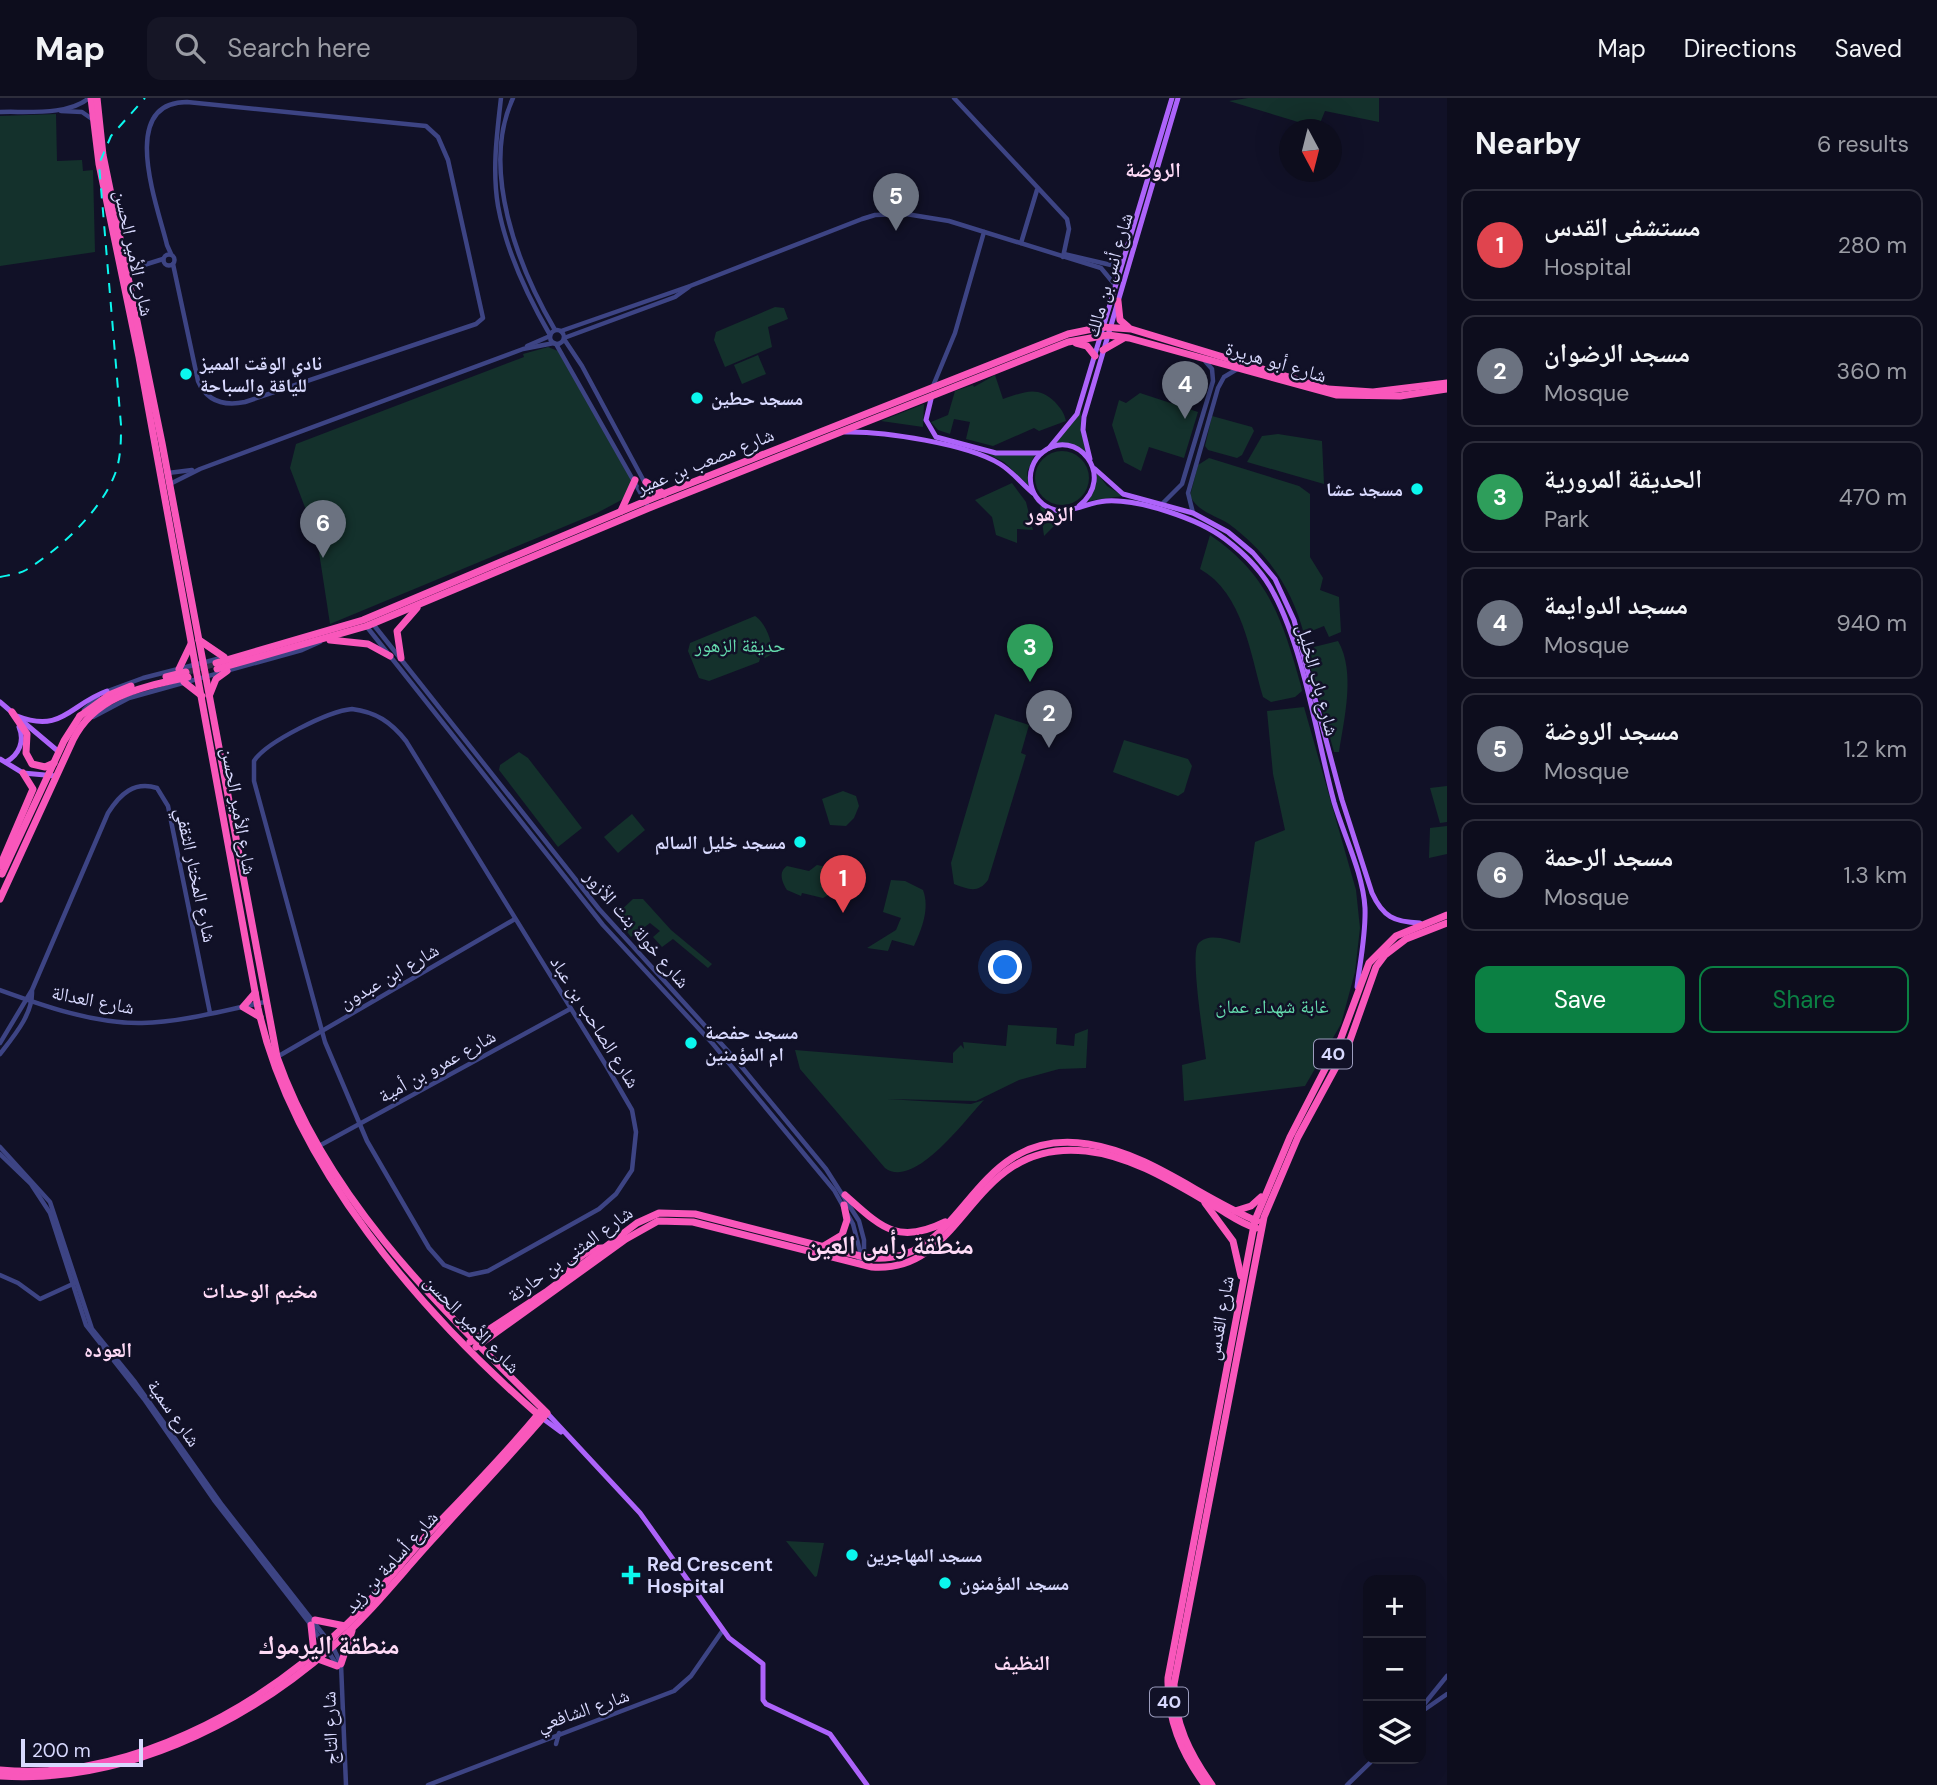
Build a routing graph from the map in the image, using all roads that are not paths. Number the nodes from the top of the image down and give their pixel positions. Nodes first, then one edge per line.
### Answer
1 (90, 98) edge
2 (97, 98) edge
3 (501, 98) edge
4 (513, 98) edge
5 (954, 98) edge
6 (1172, 98) edge
7 (1178, 98) edge
8 (57, 109) junction
9 (0, 111) edge
10 (92, 120) junction
11 (1036, 188) junction
12 (984, 232) junction
13 (1021, 243) junction
14 (1062, 255) junction
15 (167, 260) junction
16 (1122, 262) junction
17 (128, 270) junction
18 (1115, 285) junction
19 (690, 286) junction
20 (1118, 301) junction
21 (558, 331) junction
22 (1105, 331) junction
23 (1130, 333) junction
24 (550, 336) junction
25 (564, 338) junction
26 (1068, 342) junction
27 (555, 343) junction
28 (523, 349) junction
29 (1104, 350) junction
30 (1095, 356) junction
31 (1199, 356) junction
32 (943, 367) junction
33 (1239, 368) junction
34 (948, 380) junction
35 (1447, 383) edge
36 (1447, 388) edge
37 (933, 391) junction
38 (838, 433) junction
39 (1048, 448) junction
40 (1041, 453) junction
41 (1092, 464) junction
42 (200, 469) junction
43 (168, 473) junction
44 (635, 480) junction
45 (646, 482) junction
46 (169, 484) junction
47 (1033, 493) junction
48 (665, 494) junction
49 (652, 503) junction
50 (1163, 503) junction
51 (1079, 506) junction
52 (620, 512) junction
53 (1193, 513) junction
54 (427, 600) junction
55 (368, 622) junction
56 (324, 638) junction
57 (195, 639) junction
58 (390, 656) junction
59 (224, 657) junction
60 (401, 658) junction
61 (210, 666) junction
62 (227, 671) junction
63 (190, 675) junction
64 (107, 691) junction
65 (206, 695) junction
66 (97, 700) junction
67 (0, 702) edge
68 (12, 712) junction
69 (65, 757) junction
70 (3, 761) edge
71 (54, 763) junction
72 (23, 773) junction
73 (56, 776) junction
74 (535, 835) junction
75 (1, 873) edge
76 (0, 899) edge
77 (1447, 915) edge
78 (515, 919) junction
79 (1420, 923) junction
80 (1447, 923) edge
81 (0, 990) edge
82 (32, 990) junction
83 (256, 992) junction
84 (672, 994) junction
85 (1356, 998) junction
86 (24, 999) junction
87 (33, 1002) junction
88 (261, 1003) junction
89 (243, 1007) junction
90 (570, 1009) junction
91 (210, 1013) junction
92 (260, 1017) junction
93 (321, 1032) junction
94 (0, 1043) edge
95 (0, 1054) edge
96 (277, 1057) junction
97 (358, 1124) junction
98 (0, 1147) edge
99 (318, 1147) junction
100 (0, 1154) edge
101 (1264, 1194) junction
102 (845, 1195) junction
103 (1200, 1198) junction
104 (844, 1205) junction
105 (1234, 1211) junction
106 (694, 1218) junction
107 (951, 1219) junction
108 (1258, 1225) junction
109 (821, 1248) junction
110 (862, 1261) junction
111 (0, 1275) edge
112 (75, 1283) junction
113 (1242, 1283) junction
114 (427, 1297) junction
115 (467, 1334) junction
116 (484, 1337) junction
117 (473, 1345) junction
118 (487, 1354) junction
119 (539, 1414) junction
120 (313, 1623) junction
121 (349, 1626) junction
122 (723, 1630) junction
123 (329, 1645) junction
124 (316, 1656) junction
125 (340, 1667) junction
126 (1446, 1680) edge
127 (1447, 1694) edge
128 (1426, 1704) edge
129 (1426, 1707) edge
130 (559, 1732) junction
131 (556, 1744) dead end
132 (1369, 1764) edge
133 (0, 1770) edge
134 (0, 1776) edge
135 (346, 1785) edge
136 (428, 1785) edge
137 (867, 1785) edge
138 (1205, 1785) edge
139 (1212, 1785) edge
140 (1347, 1785) edge

1 - 8 street
1 - 10 highway, شارع الأمير الحسن
2 - 17 highway, شارع الأمير الحسن
3 - 24 street
4 - 21 street
5 - 11 street
6 - 16 main road, شارع أنس بن مالك
7 - 20 main road, شارع أنس بن مالك
8 - 9 street
8 - 10 street
10 - 57 highway, شارع الأمير الحسن
11 - 13 street
11 - 14 street
12 - 13 street
12 - 19 street
12 - 32 street
13 - 14 street
14 - 16 street
14 - 18 street
15 - 15 street
15 - 17 street
16 - 18 main road, شارع أنس بن مالك
17 - 43 highway, شارع الأمير الحسن
18 - 22 main road, شارع أنس بن مالك
19 - 21 street
19 - 25 street
20 - 22 main road, شارع أنس بن مالك
20 - 23 highway
21 - 24 street
21 - 25 street
22 - 23 highway, شارع أبو هريرة
22 - 26 highway, شارع مصعب بن عمير
22 - 29 main road, شارع أنس بن مالك
22 - 30 main road, شارع أنس بن مالك
22 - 34 highway, شارع مصعب بن عمير
23 - 29 highway
23 - 31 highway, شارع أبو هريرة
23 - 35 highway, شارع أبو هريرة
24 - 27 street
24 - 28 street
25 - 27 street
25 - 45 street
26 - 30 highway
26 - 37 highway, شارع مصعب بن عمير
27 - 28 street
27 - 44 street
28 - 42 street
29 - 41 main road, شارع أنس بن مالك
30 - 39 main road, شارع أنس بن مالك
31 - 33 highway, شارع أبو هريرة
31 - 50 street
32 - 34 street
32 - 37 street
33 - 36 highway, شارع أبو هريرة
33 - 53 street
34 - 37 highway, شارع مصعب بن عمير
37 - 38 highway, شارع مصعب بن عمير
37 - 40 main road
37 - 48 highway, شارع مصعب بن عمير
38 - 47 main road, شارع مصعب بن عمير
38 - 49 highway, شارع مصعب بن عمير
39 - 40 main road
39 - 41 main road
40 - 47 main road
41 - 50 main road, شارع باب الخليل
41 - 51 main road
42 - 43 street
42 - 46 street
43 - 46 highway, شارع الأمير الحسن
44 - 49 street
44 - 52 highway
45 - 48 highway
45 - 49 street
46 - 57 highway, شارع الأمير الحسن
47 - 51 main road
48 - 49 highway, شارع مصعب بن عمير
49 - 52 highway, شارع مصعب بن عمير
49 - 54 highway, شارع مصعب بن عمير
50 - 53 main road, شارع باب الخليل
51 - 85 main road, شارع باب الخليل
52 - 55 highway, شارع مصعب بن عمير
53 - 79 main road, شارع باب الخليل
54 - 55 highway, شارع مصعب بن عمير
54 - 60 highway
55 - 56 highway, شارع مصعب بن عمير
55 - 58 street, شارع خولة بنت الأزور
55 - 60 street, شارع خولة بنت الأزور
56 - 58 highway
56 - 59 street, شارع مصعب بن عمير
56 - 61 highway, شارع مصعب بن عمير
56 - 62 street, شارع مصعب بن عمير
57 - 59 highway
57 - 61 highway, شارع الأمير الحسن
57 - 63 highway
58 - 74 street, شارع خولة بنت الأزور
59 - 61 street, شارع مصعب بن عمير
60 - 74 street, شارع خولة بنت الأزور
61 - 62 street, شارع مصعب بن عمير
61 - 63 highway, شارع الأمير الحسن
61 - 63 street, شارع مصعب بن عمير
61 - 63 street
62 - 65 highway
63 - 64 street
63 - 65 highway, شارع الأمير الحسن
63 - 65 highway
63 - 66 highway
63 - 69 highway
64 - 66 street
64 - 68 main road
65 - 83 highway, شارع الأمير الحسن
65 - 88 highway, شارع الأمير الحسن
66 - 71 highway, bridge
67 - 68 main road
68 - 69 main road
68 - 70 main road
68 - 71 highway
69 - 73 highway
70 - 72 main road
71 - 75 highway, bridge
72 - 73 main road
72 - 75 highway
73 - 76 highway
74 - 84 street, شارع خولة بنت الأزور
77 - 79 highway, شارع القدس / 40
78 - 90 street, شارع الصاحب بن عباد
78 - 93 street, شارع ابن عبدون
78 - 93 street, شارع الصاحب بن عباد
79 - 85 highway, شارع القدس / 40
80 - 108 highway, شارع القدس / 40
81 - 86 street, شارع العدالة
82 - 86 street
82 - 87 street
82 - 91 street, شارع المختار الثقفي
83 - 88 highway, شارع الأمير الحسن
83 - 89 highway
84 - 102 street, شارع خولة بنت الأزور
84 - 104 street, شارع خولة بنت الأزور
85 - 101 highway, شارع القدس / 40
86 - 87 street, شارع العدالة
86 - 94 street
87 - 91 street, شارع العدالة
87 - 95 street
88 - 89 street, شارع العدالة
88 - 92 highway, شارع الأمير الحسن
88 - 96 highway, شارع الأمير الحسن
89 - 91 street, شارع العدالة
89 - 92 highway
90 - 97 street, شارع عمرو بن أمية
90 - 97 street, شارع الصاحب بن عباد
92 - 114 highway, شارع الأمير الحسن
93 - 96 street, شارع ابن عبدون
93 - 97 street, شارع الصاحب بن عباد
96 - 99 highway, شارع الأمير الحسن
97 - 99 street, شارع عمرو بن أمية
98 - 112 street, شارع سمية
99 - 114 highway, شارع الأمير الحسن
100 - 112 street, شارع سمية
101 - 105 highway
101 - 108 highway, شارع القدس / 40
102 - 107 highway
102 - 110 street, شارع خولة بنت الأزور
103 - 108 highway, شارع المثنى بن حارثة
103 - 110 highway, شارع المثنى بن حارثة
103 - 113 highway
104 - 109 highway
104 - 110 street, شارع خولة بنت الأزور
105 - 107 highway, شارع المثنى بن حارثة
105 - 108 highway, شارع المثنى بن حارثة
106 - 109 highway, شارع المثنى بن حارثة
106 - 110 highway, شارع المثنى بن حارثة
106 - 116 highway, شارع المثنى بن حارثة
106 - 116 highway, شارع المثنى بن حارثة
107 - 110 highway, شارع المثنى بن حارثة
108 - 113 highway, شارع القدس / 40
108 - 139 highway, شارع القدس / 40
109 - 110 highway, شارع المثنى بن حارثة
111 - 112 street
112 - 120 street, شارع سمية
113 - 138 highway, شارع القدس / 40
114 - 115 highway, شارع الأمير الحسن
114 - 117 highway, شارع الأمير الحسن
115 - 116 highway
115 - 117 highway, شارع الأمير الحسن
116 - 117 highway, شارع المثنى بن حارثة
116 - 118 highway
117 - 118 highway, شارع الأمير الحسن
117 - 119 highway, شارع الأمير الحسن
118 - 119 highway, شارع الأمير الحسن
119 - 121 highway, شارع أسامة بن زيد
119 - 122 main road, شارع الأمير الحسن
120 - 121 highway
120 - 123 street, شارع سمية
120 - 124 highway
121 - 123 highway, شارع أسامة بن زيد
121 - 125 highway
122 - 130 street, شارع الشافعي
122 - 137 main road, شارع الأمير الحسن
123 - 124 highway, شارع أسامة بن زيد
123 - 125 street, شارع التاج
124 - 125 highway
124 - 133 highway, شارع أسامة بن زيد
124 - 134 highway, شارع أسامة بن زيد
125 - 135 street, شارع التاج
126 - 128 street
127 - 129 street
130 - 131 street
130 - 136 street, شارع الشافعي
132 - 140 street

